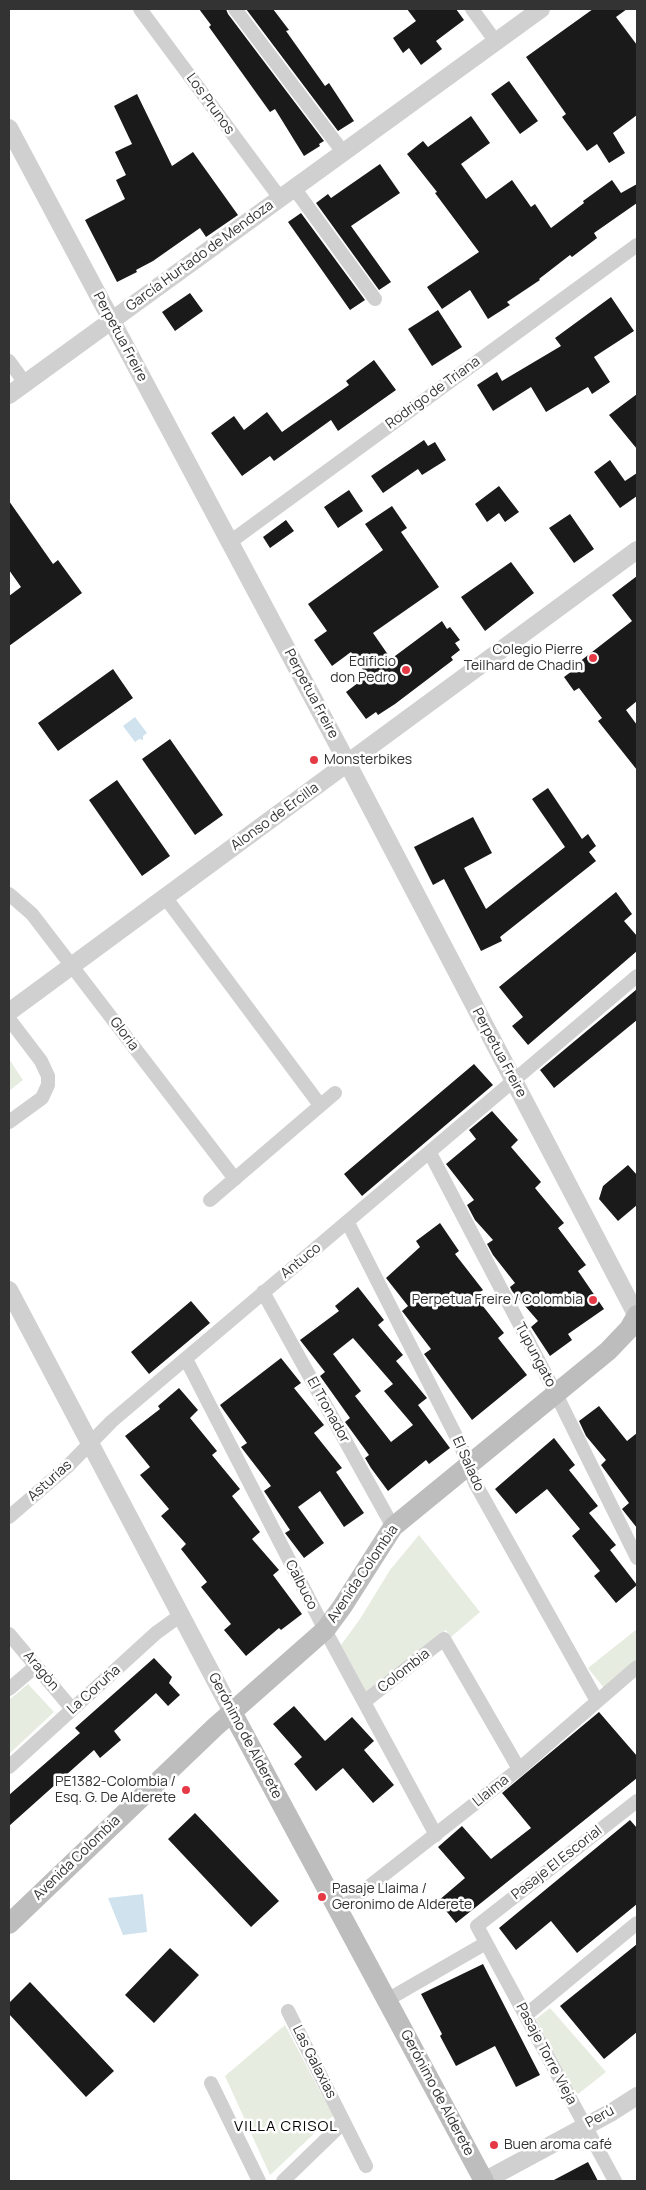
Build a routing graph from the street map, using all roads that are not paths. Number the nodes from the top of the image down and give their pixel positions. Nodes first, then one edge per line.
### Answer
1 (140, 9) edge
2 (235, 9) edge
3 (472, 9) edge
4 (541, 9) edge
5 (496, 42) junction
6 (9, 128) edge
7 (343, 152) junction
8 (294, 188) junction
9 (280, 198) junction
10 (637, 245) edge
11 (375, 300) dead end
12 (112, 320) junction
13 (9, 361) edge
14 (25, 383) junction
15 (9, 395) edge
16 (230, 542) junction
17 (637, 550) edge
18 (348, 763) junction
19 (9, 894) edge
20 (165, 897) junction
21 (72, 966) junction
22 (637, 976) edge
23 (9, 1012) edge
24 (9, 1020) edge
25 (514, 1080) junction
26 (335, 1093) dead end
27 (320, 1105) junction
28 (9, 1122) edge
29 (430, 1153) junction
30 (235, 1179) junction
31 (210, 1200) dead end
32 (348, 1223) junction
33 (9, 1291) edge
34 (263, 1292) junction
35 (637, 1316) edge
36 (186, 1359) junction
37 (556, 1394) junction
38 (90, 1444) junction
39 (468, 1465) junction
40 (9, 1517) edge
41 (393, 1527) junction
42 (637, 1558) edge
43 (181, 1615) junction
44 (325, 1630) junction
45 (9, 1634) edge
46 (36, 1666) junction
47 (637, 1667) edge
48 (9, 1689) edge
49 (597, 1701) junction
50 (364, 1702) junction
51 (72, 1709) junction
52 (232, 1712) junction
53 (9, 1767) edge
54 (519, 1768) junction
55 (637, 1801) edge
56 (436, 1835) junction
57 (339, 1910) junction
58 (637, 1923) edge
59 (9, 1924) edge
60 (477, 1926) joint
61 (486, 1943) junction
62 (388, 2000) junction
63 (288, 2011) dead end
64 (526, 2015) junction
65 (210, 2083) dead end
66 (637, 2096) edge
67 (344, 2122) junction
68 (585, 2126) junction
69 (366, 2166) dead end
70 (259, 2181) edge
71 (283, 2181) edge
72 (484, 2181) edge
73 (615, 2181) edge

1 - 9 street, Los Prunos
2 - 7 street
3 - 5 street
4 - 5 street, García Hurtado de Mendoza
5 - 7 street, García Hurtado de Mendoza
6 - 12 street, Perpetua Freire
7 - 8 street, García Hurtado de Mendoza
8 - 9 street, García Hurtado de Mendoza
8 - 11 street
9 - 12 street, García Hurtado de Mendoza
10 - 16 street, Rodrigo de Triana
12 - 14 street, García Hurtado de Mendoza
12 - 16 street, Perpetua Freire
13 - 14 street
14 - 15 street, García Hurtado de Mendoza
16 - 18 street, Perpetua Freire
17 - 18 street, Alonso de Ercilla
18 - 20 street, Alonso de Ercilla
18 - 25 street, Perpetua Freire
19 - 21 street, Gloria
20 - 21 street, Alonso de Ercilla
20 - 27 street
21 - 23 street, Alonso de Ercilla
21 - 30 street, Gloria
22 - 25 street, Antuco
24 - 28 street
25 - 29 street, Antuco
25 - 35 street, Perpetua Freire
26 - 27 street
27 - 30 street
29 - 32 street, Antuco
29 - 37 street, Tupungato
30 - 31 street
32 - 34 street, Antuco
32 - 39 street, El Salado
33 - 38 street, Gerónimo de Alderete
34 - 36 street, Antuco
34 - 41 street, El Tronador
35 - 37 main road, Avenida Colombia
36 - 38 street, Antuco
36 - 44 street, Calbuco
37 - 39 main road, Avenida Colombia
37 - 42 street, Tupungato
38 - 40 street, Asturias
38 - 43 street, Gerónimo de Alderete
39 - 41 main road, Avenida Colombia
39 - 49 street, El Salado
41 - 44 main road, Avenida Colombia
43 - 51 street, La Coruña
43 - 52 street, Gerónimo de Alderete
44 - 50 street, Calbuco
44 - 52 main road, Avenida Colombia
45 - 46 street, Aragòn
46 - 48 street
46 - 51 street, Aragòn
47 - 49 street, Llaima
49 - 54 street, Llaima
50 - 54 street, Colombia
50 - 56 street, Calbuco
51 - 53 street, La Coruña
52 - 57 main road, Gerónimo de Alderete
52 - 59 main road, Avenida Colombia
54 - 56 street, Llaima
55 - 60 street, Pasaje El Escorial
56 - 57 street, Llaima
57 - 62 main road, Gerónimo de Alderete
58 - 64 street
60 - 61 street, Pasaje Torre Vieja
61 - 62 street
61 - 64 street, Pasaje Torre Vieja
62 - 72 main road, Gerónimo de Alderete
63 - 67 street, Las Galaxias
64 - 68 street, Pasaje Torre Vieja
65 - 70 street
66 - 68 street, Perú
67 - 69 street, Las Galaxias
67 - 71 street
68 - 72 street, Perú
68 - 73 street, Pasaje Torre Vieja

